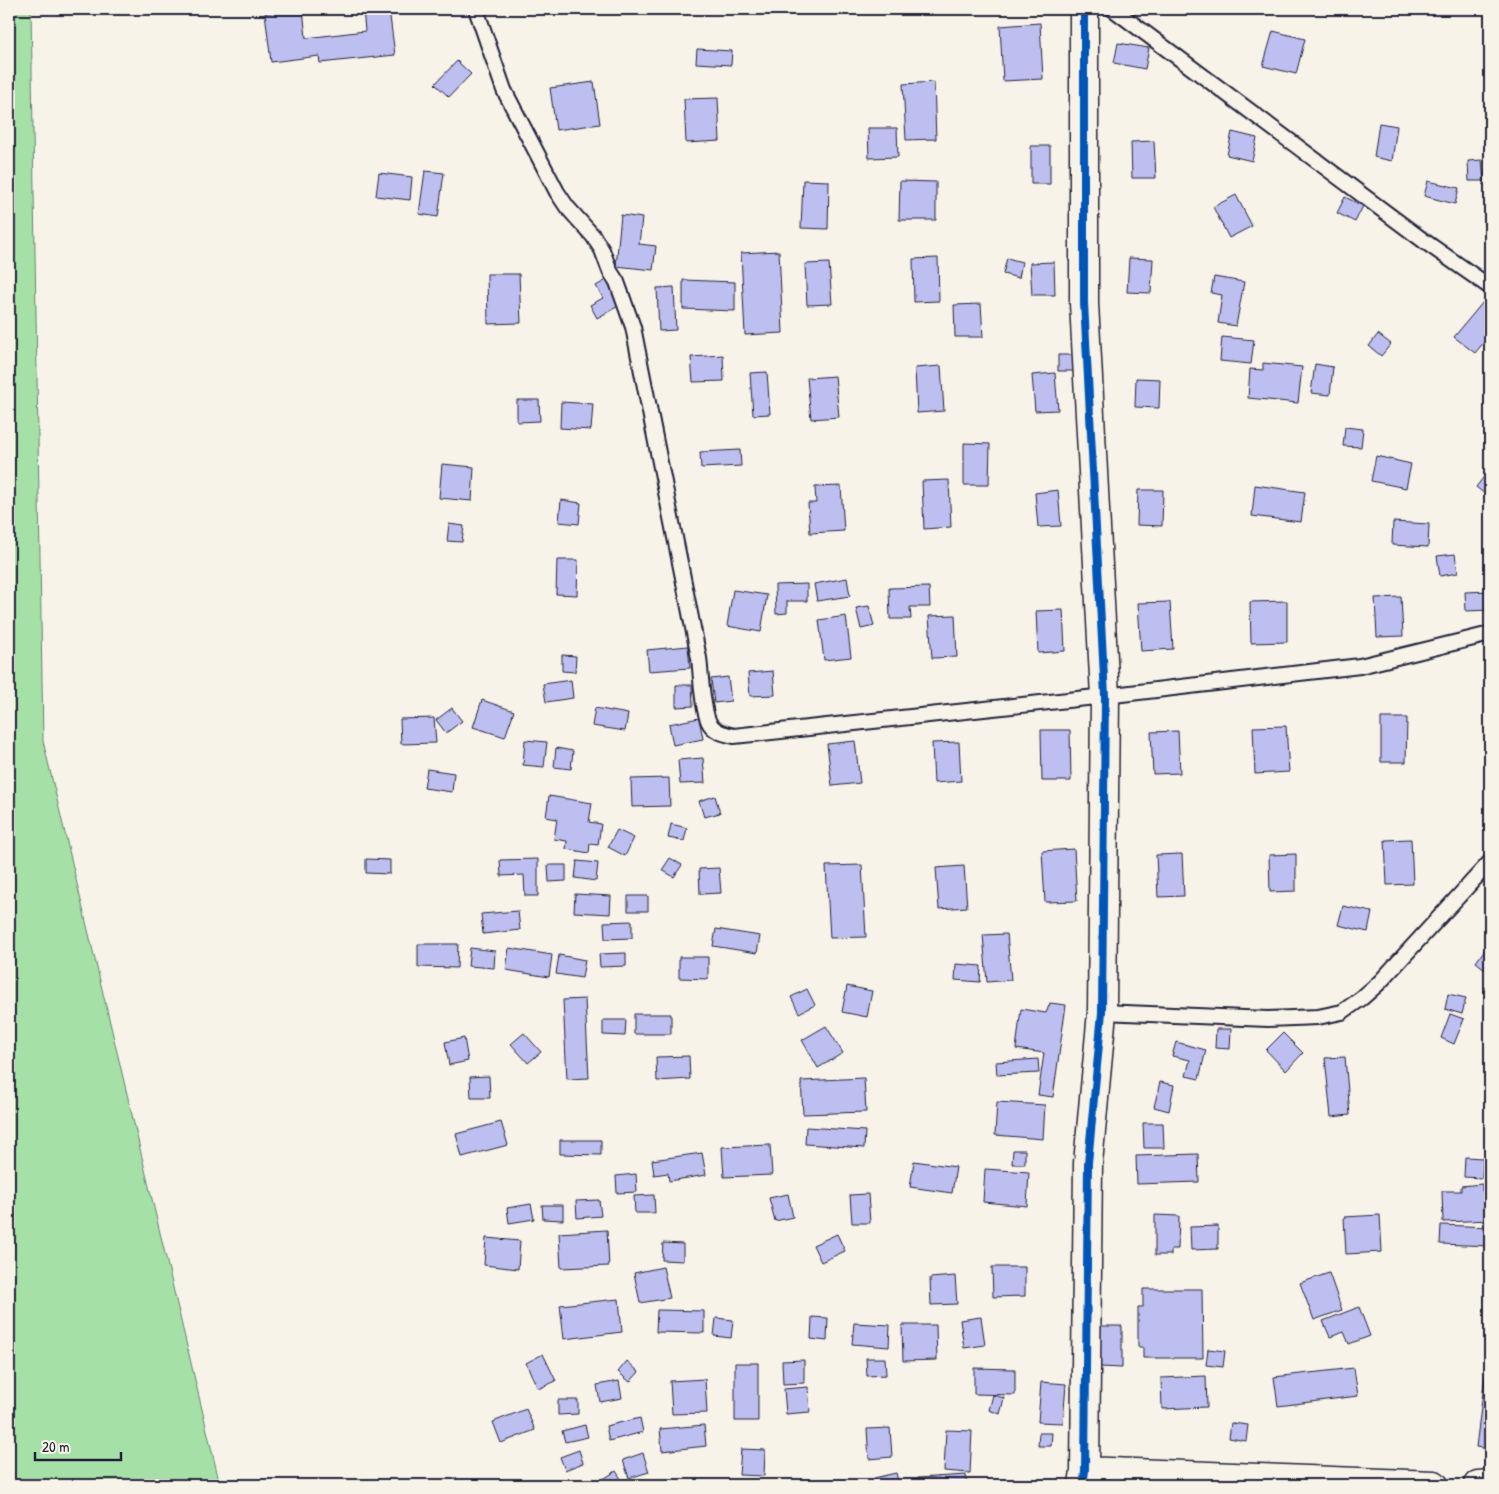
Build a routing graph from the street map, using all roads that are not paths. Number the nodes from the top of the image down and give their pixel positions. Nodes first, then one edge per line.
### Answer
1 (476, 9) edge
2 (1084, 9) edge
3 (1113, 9) edge
4 (1490, 287) edge
5 (1490, 634) edge
6 (1105, 696) junction
7 (1490, 862) edge
8 (1102, 1012) junction
9 (1084, 1478) edge
10 (1288, 1483) edge
11 (1490, 1484) edge
12 (1434, 1485) edge
13 (1478, 1485) edge

1 - 6 lane
2 - 6 street
3 - 4 lane
5 - 6 lane
6 - 8 street
7 - 8 lane
8 - 9 street
9 - 10 street
10 - 12 street
11 - 13 street

